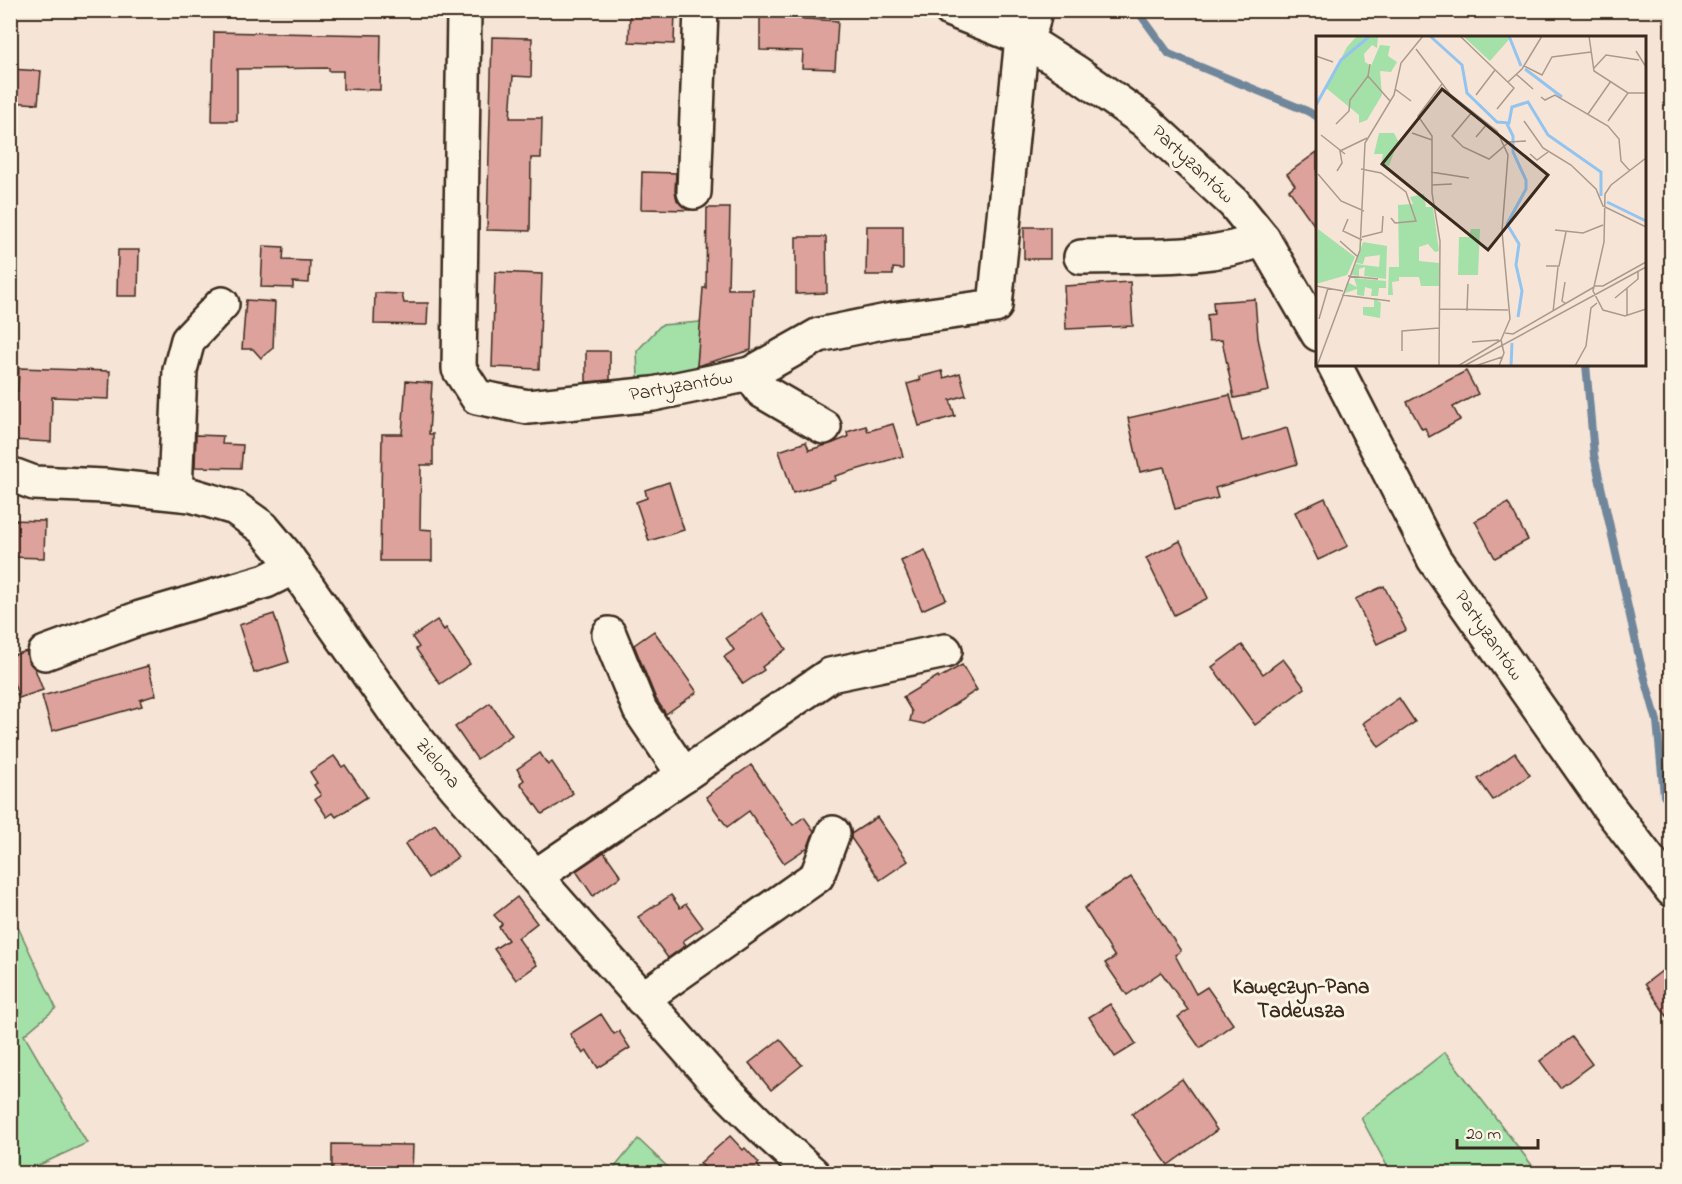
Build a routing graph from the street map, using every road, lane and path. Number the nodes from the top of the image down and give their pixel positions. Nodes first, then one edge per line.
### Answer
1 (464, 10) edge
2 (701, 10) edge
3 (951, 10) edge
4 (1029, 24) edge
5 (694, 192) dead end
6 (1263, 239) junction
7 (1081, 257) dead end
8 (222, 304) dead end
9 (1316, 332) edge
10 (1335, 366) edge
11 (750, 374) junction
12 (824, 428) dead end
13 (10, 474) edge
14 (174, 492) junction
15 (294, 567) junction
16 (609, 634) dead end
17 (945, 651) dead end
18 (45, 653) dead end
19 (684, 775) junction
20 (833, 833) dead end
21 (536, 876) junction
22 (1671, 890) edge
23 (642, 999) junction
24 (813, 1173) edge

1 - 11 street, Partyzantów
2 - 5 street
3 - 4 street, Partyzantów
4 - 6 street, Partyzantów
4 - 11 street, Partyzantów
6 - 7 street
6 - 9 street, Partyzantów
8 - 14 street
10 - 22 street, Partyzantów
11 - 12 street
13 - 14 street, Zielona
14 - 15 street, Zielona
15 - 18 street
15 - 21 street, Zielona
16 - 19 street
17 - 19 street
19 - 21 street
20 - 23 street
21 - 23 street, Zielona
23 - 24 street, Zielona

